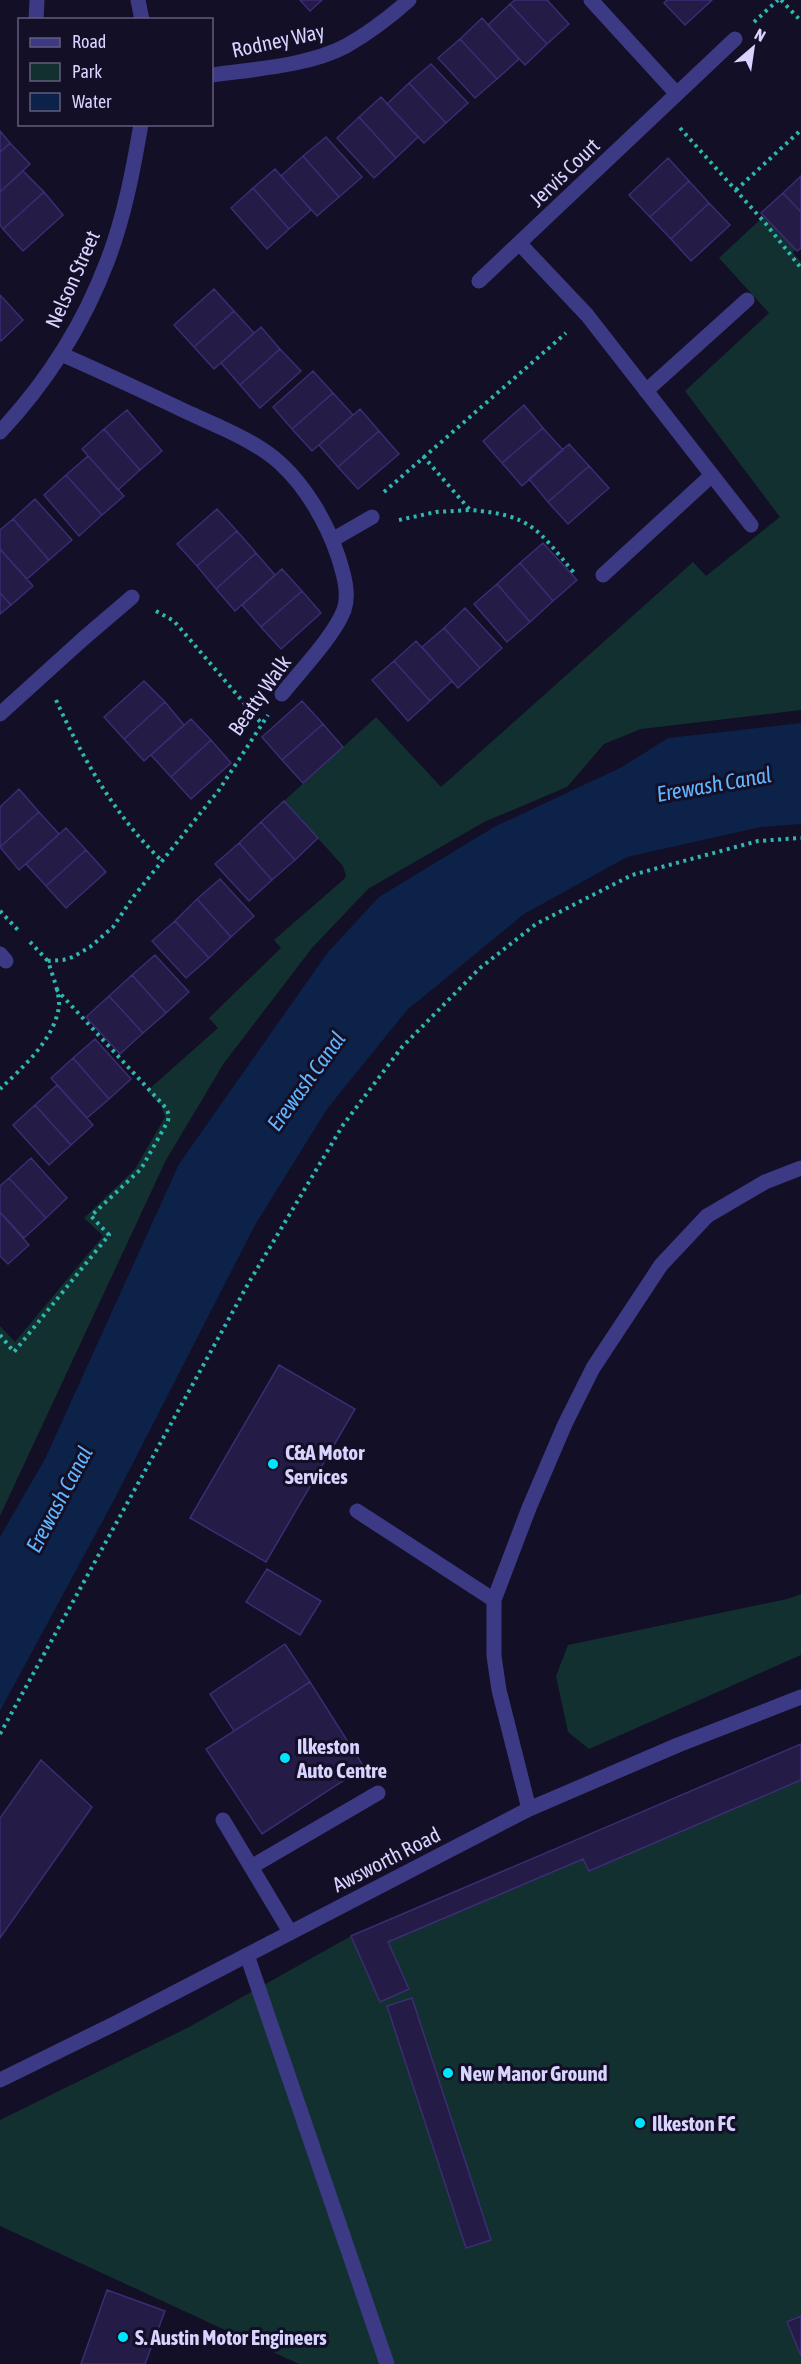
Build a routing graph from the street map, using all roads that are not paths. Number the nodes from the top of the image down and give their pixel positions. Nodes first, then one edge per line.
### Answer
1 (37, 0) edge
2 (138, 0) edge
3 (409, 0) edge
4 (591, 0) edge
5 (36, 18) edge
6 (142, 18) edge
7 (735, 39) dead end
8 (213, 75) edge
9 (676, 93) junction
10 (141, 126) edge
11 (519, 243) junction
12 (479, 281) dead end
13 (747, 300) dead end
14 (61, 354) junction
15 (646, 391) junction
16 (0, 432) edge
17 (712, 475) junction
18 (372, 517) road end
19 (752, 525) dead end
20 (333, 540) junction
21 (603, 575) road end
22 (132, 597) road end
23 (282, 694) road end
24 (0, 714) edge
25 (801, 1168) edge
26 (357, 1510) dead end
27 (494, 1600) junction
28 (801, 1697) edge
29 (378, 1793) dead end
30 (529, 1809) junction
31 (223, 1820) dead end
32 (251, 1867) junction
33 (290, 1932) junction
34 (247, 1955) junction
35 (0, 2080) edge
36 (387, 2364) edge

1 - 5 street
2 - 6 street
3 - 8 street, Rodney Way
4 - 9 street
7 - 9 street, Jervis Court
9 - 11 street, Jervis Court
10 - 14 street, Nelson Street
11 - 12 street, Jervis Court
11 - 15 street
13 - 15 street
14 - 16 street, Nelson Street
14 - 20 street, Beatty Walk
15 - 17 street
17 - 19 street
17 - 21 street
18 - 20 street
20 - 23 street, Beatty Walk
22 - 24 street
25 - 27 street
26 - 27 street
27 - 30 street
28 - 30 street, Awsworth Road
29 - 32 street
30 - 33 street, Awsworth Road
31 - 32 street
32 - 33 street
33 - 34 street, Awsworth Road
34 - 35 street, Awsworth Road
34 - 36 street

